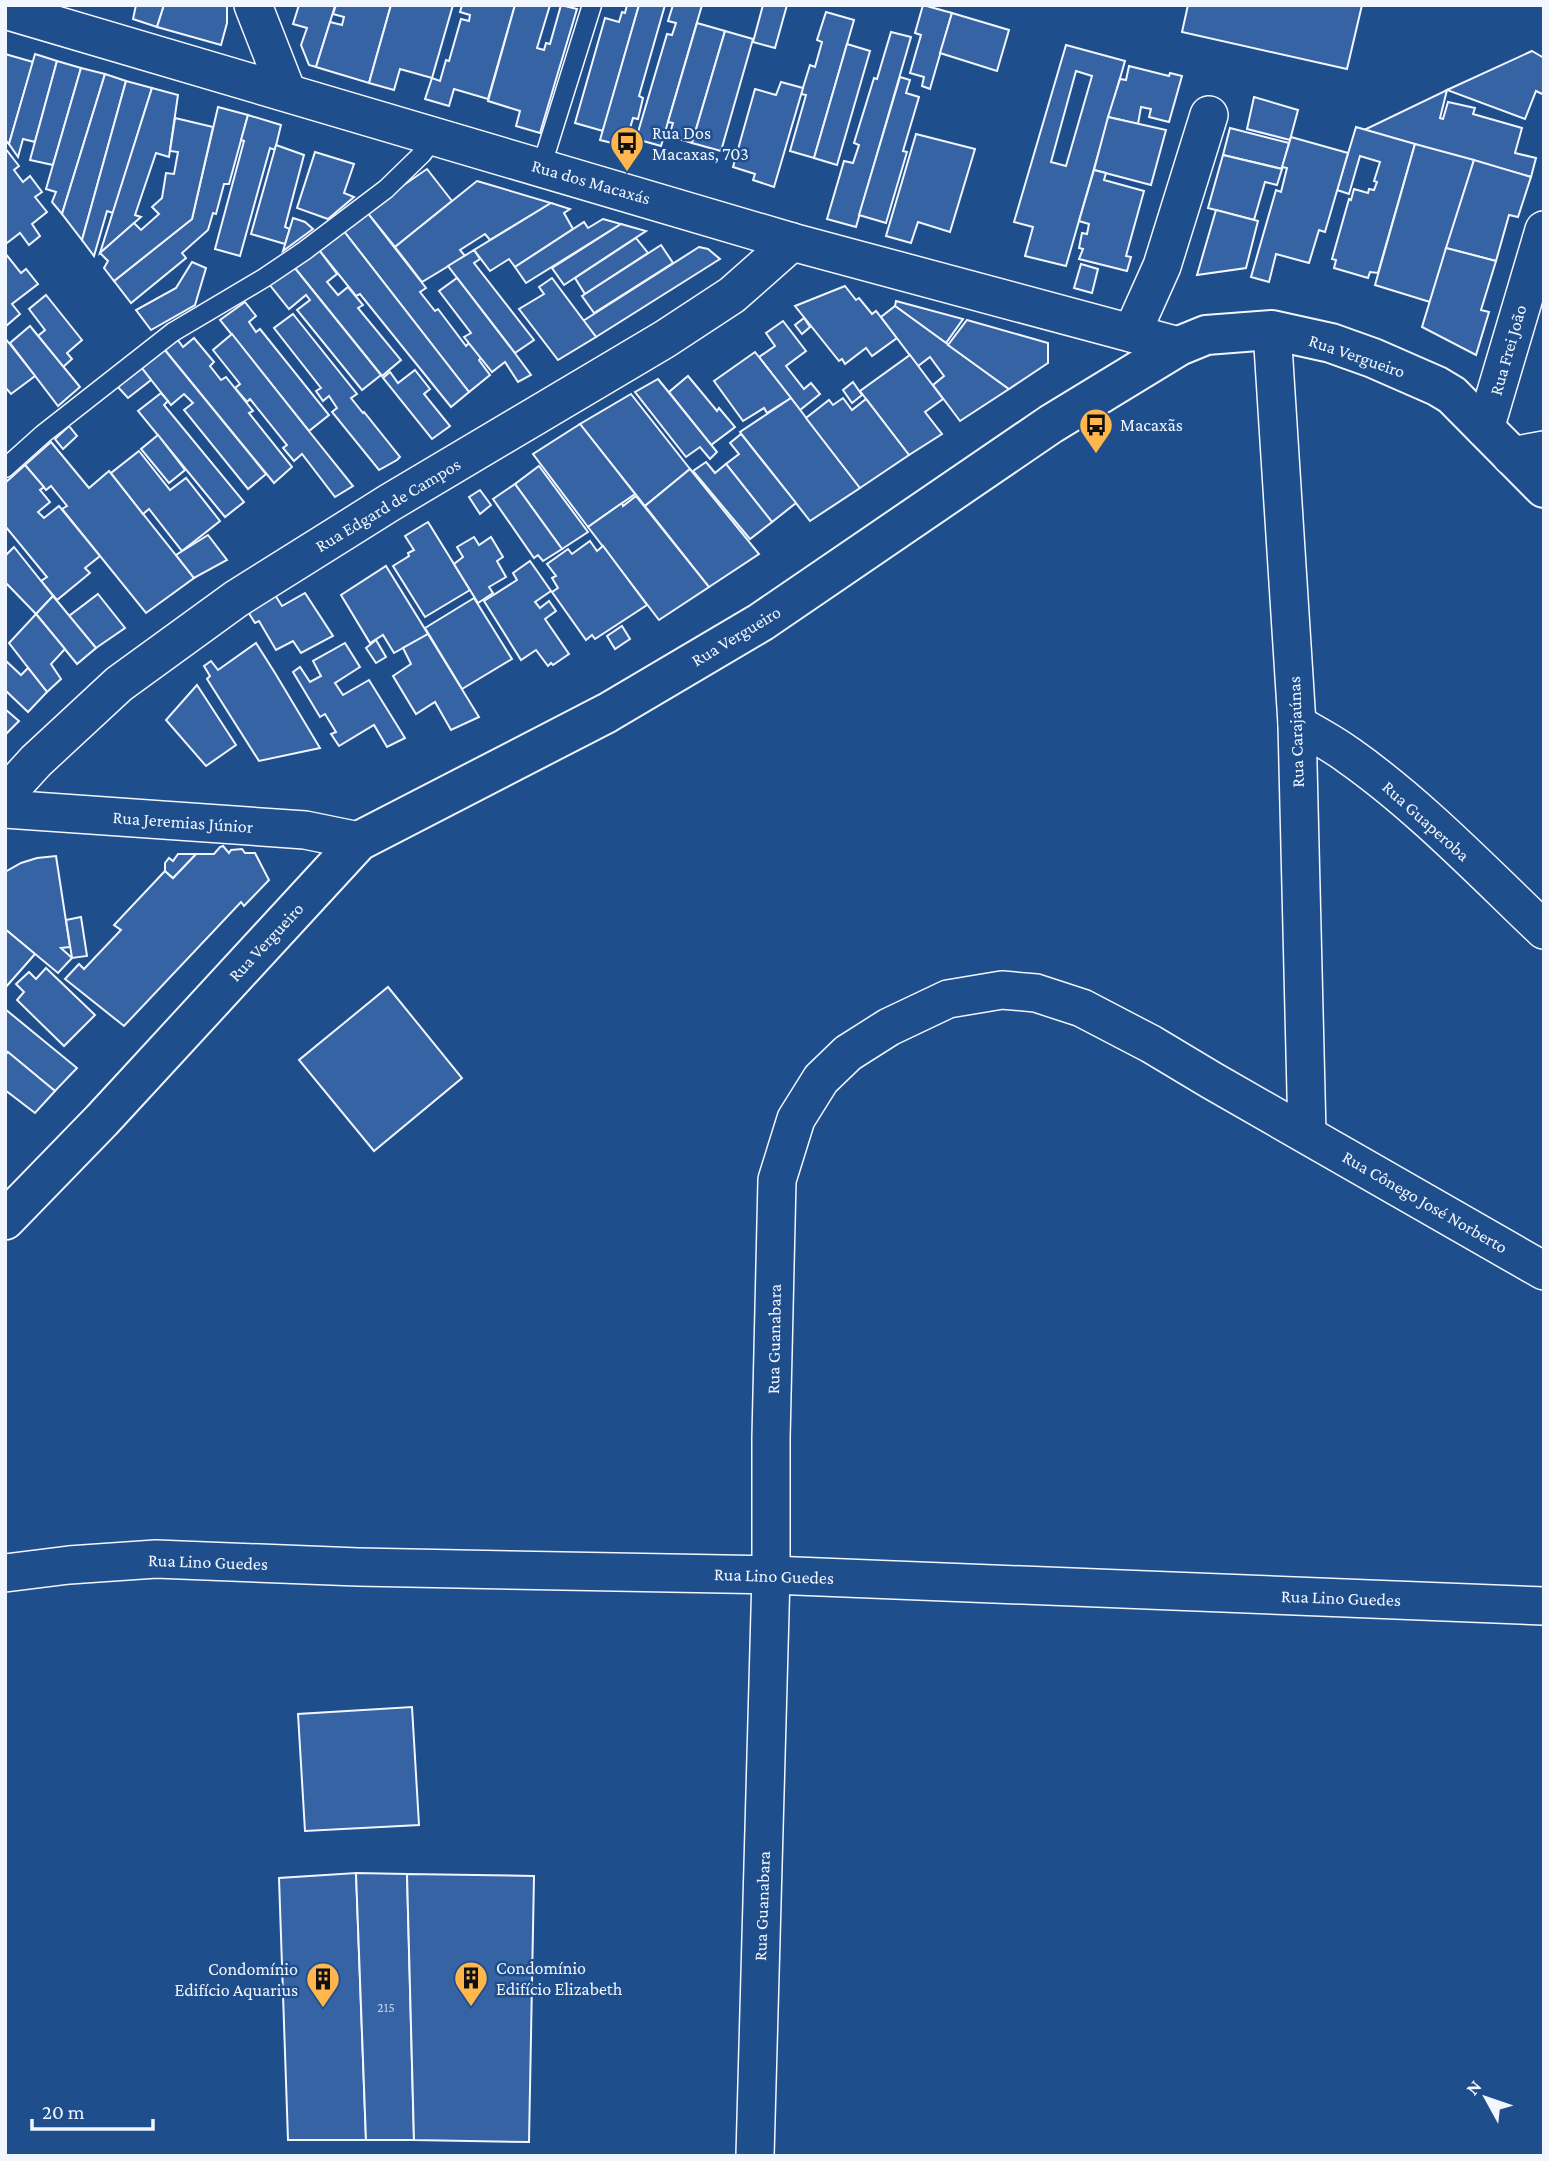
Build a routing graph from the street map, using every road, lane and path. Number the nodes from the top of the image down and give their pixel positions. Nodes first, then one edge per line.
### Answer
1 (253, 5) edge
2 (592, 5) edge
3 (5, 10) edge
4 (287, 92) junction
5 (1209, 114) dead end
6 (435, 136) junction
7 (541, 168) junction
8 (1544, 230) edge
9 (792, 242) junction
10 (1272, 330) junction
11 (1132, 333) junction
12 (1178, 346) junction
13 (1485, 429) junction
14 (1527, 453) edge
15 (5, 468) edge
16 (1544, 488) edge
17 (1297, 724) junction
18 (5, 795) edge
19 (5, 809) edge
20 (359, 841) junction
21 (1536, 918) edge
22 (1307, 1134) junction
23 (5, 1220) edge
24 (1544, 1271) edge
25 (5, 1573) edge
26 (771, 1575) junction
27 (1544, 1606) edge
28 (755, 2156) edge

1 - 4 street
2 - 7 lane
3 - 4 street, Rua dos Macaxás
4 - 6 street, Rua dos Macaxás
5 - 11 street
6 - 7 street, Rua dos Macaxás
6 - 15 lane
7 - 9 street, Rua dos Macaxás
8 - 13 street, Rua Frei João
9 - 11 street, Rua dos Macaxás
9 - 18 street, Rua Edgard de Campos
10 - 12 main road, Rua Vergueiro
10 - 13 main road, Rua Vergueiro
10 - 17 street, Rua Carajaúnas
11 - 12 street, Rua dos Macaxás
12 - 20 main road, Rua Vergueiro
13 - 14 main road, Rua Vergueiro
14 - 16 main road, Rua Vergueiro
17 - 21 street, Rua Guaperoba
17 - 22 street, Rua Carajaúnas
19 - 20 street, Rua Jeremias Júnior
20 - 23 main road, Rua Vergueiro
22 - 24 street, Rua Cônego José Norberto
22 - 26 street, Rua Guanabara
25 - 26 street, Rua Lino Guedes
26 - 27 street, Rua Lino Guedes
26 - 28 street, Rua Guanabara

